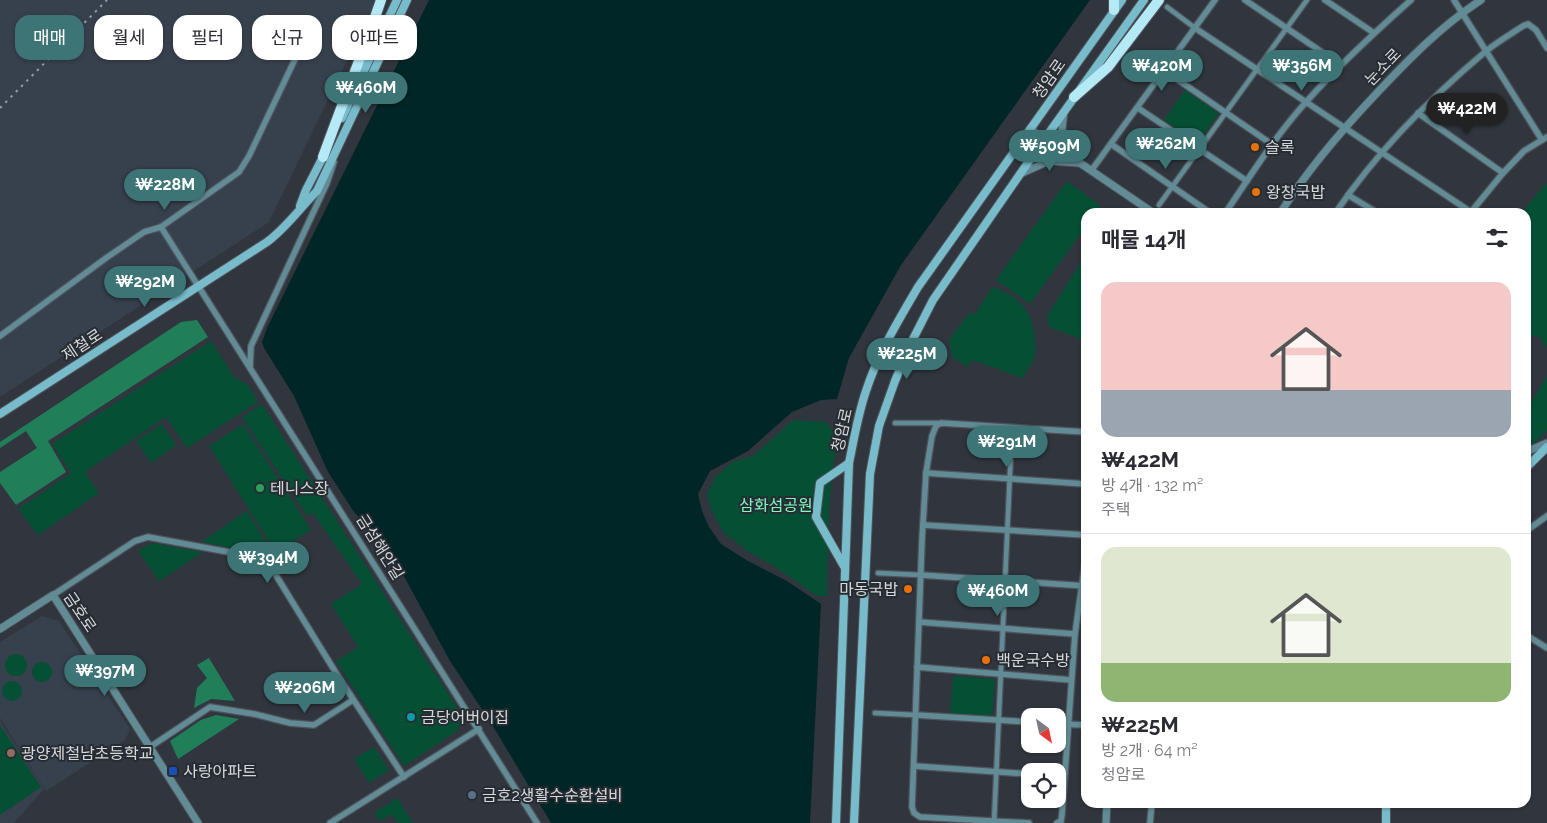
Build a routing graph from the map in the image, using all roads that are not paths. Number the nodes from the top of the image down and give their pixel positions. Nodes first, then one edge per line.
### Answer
1 (381, 0) edge
2 (397, 0) edge
3 (407, 0) edge
4 (1122, 0) edge
5 (1144, 0) edge
6 (1215, 0) edge
7 (1245, 0) edge
8 (1307, 0) edge
9 (1325, 0) edge
10 (1411, 0) edge
11 (1454, 0) edge
12 (1481, 0) edge
13 (1163, 4) edge
14 (1114, 5) edge
15 (1462, 12) junction
16 (1195, 28) junction
17 (1286, 28) junction
18 (1374, 33) junction
19 (1547, 48) edge
20 (1486, 51) junction
21 (295, 60) edge
22 (1341, 65) junction
23 (1257, 69) junction
24 (1165, 71) junction
25 (1074, 97) junction
26 (1306, 102) junction
27 (1138, 108) junction
28 (1065, 111) junction
29 (1226, 112) junction
30 (1418, 113) junction
31 (1344, 128) junction
32 (1030, 129) junction
33 (343, 136) junction
34 (1545, 138) edge
35 (1045, 139) junction
36 (1111, 144) junction
37 (1273, 145) junction
38 (1199, 149) junction
39 (1382, 153) junction
40 (323, 157) junction
41 (1079, 163) junction
42 (1091, 171) junction
43 (1503, 173) junction
44 (1020, 175) junction
45 (1247, 181) junction
46 (1172, 187) junction
47 (1348, 195) junction
48 (1159, 204) dead end
49 (1146, 208) edge
50 (1203, 208) edge
51 (1229, 208) edge
52 (1284, 208) edge
53 (1339, 208) edge
54 (1369, 208) edge
55 (1465, 208) edge
56 (1474, 208) edge
57 (299, 210) junction
58 (161, 226) junction
59 (199, 287) junction
60 (0, 336) edge
61 (250, 367) junction
62 (0, 414) edge
63 (895, 423) dead end
64 (941, 423) junction
65 (1012, 428) junction
66 (1081, 432) edge
67 (1547, 445) edge
68 (1531, 450) edge
69 (849, 463) junction
70 (1531, 463) edge
71 (926, 473) junction
72 (1010, 478) junction
73 (1081, 484) edge
74 (1547, 516) edge
75 (923, 525) junction
76 (1531, 527) edge
77 (1007, 530) junction
78 (1081, 535) edge
79 (846, 569) junction
80 (878, 573) dead end
81 (921, 575) junction
82 (1005, 580) junction
83 (1081, 586) edge
84 (53, 595) junction
85 (1081, 602) edge
86 (919, 622) junction
87 (1003, 628) junction
88 (0, 629) edge
89 (1075, 634) junction
90 (1531, 638) edge
91 (1547, 648) edge
92 (917, 667) junction
93 (1001, 674) junction
94 (1072, 680) junction
95 (353, 700) junction
96 (875, 713) dead end
97 (916, 715) junction
98 (999, 720) junction
99 (1021, 721) edge
100 (1068, 724) junction
101 (1081, 725) edge
102 (479, 729) junction
103 (150, 747) junction
104 (1065, 763) edge
105 (914, 766) junction
106 (997, 772) junction
107 (1021, 773) edge
108 (404, 777) junction
109 (1062, 808) edge
110 (1107, 808) edge
111 (1151, 808) edge
112 (1386, 808) edge
113 (994, 822) edge
114 (198, 823) edge
115 (330, 823) edge
116 (537, 823) edge
117 (836, 823) edge
118 (854, 823) edge
119 (1029, 823) edge
120 (1057, 823) edge
121 (1106, 823) edge
122 (1150, 823) edge
123 (1386, 823) edge

1 - 40 highway
2 - 40 main road, 제철로
3 - 33 main road, 제철로
4 - 14 main road, 청암로
5 - 25 main road, 청암로
6 - 16 street
7 - 17 street
8 - 17 street
9 - 18 street
10 - 18 street
11 - 15 street
12 - 15 street, 눈소로
13 - 16 street
13 - 25 highway
14 - 32 main road, 청암로
15 - 20 street
15 - 31 street, 눈소로
16 - 23 street
16 - 24 street
17 - 22 street
17 - 23 street
18 - 22 street
19 - 20 street
20 - 30 street
20 - 34 street
21 - 58 street
22 - 26 street
23 - 26 street
23 - 29 street
24 - 27 street
24 - 29 street
25 - 28 main road, 청암로
26 - 31 street
26 - 37 street
27 - 36 street
27 - 38 street
28 - 35 main road, 청암로
28 - 41 street
29 - 37 street
29 - 38 street
30 - 39 street
30 - 43 street
31 - 39 street
31 - 52 street, 눈소로
32 - 35 street
32 - 69 main road, 청암로
33 - 57 main road, 제철로
33 - 61 street
34 - 43 street
35 - 41 street
35 - 44 main road, 청암로
36 - 42 street
36 - 46 street
37 - 45 street
38 - 45 street
38 - 46 street
39 - 47 street
39 - 55 street
40 - 57 main road, 제철로
41 - 42 street
41 - 44 street
42 - 49 street
43 - 56 street
44 - 118 main road, 청암로
45 - 51 street
46 - 48 street
46 - 50 street
47 - 53 street
47 - 54 street
57 - 59 main road, 제철로
58 - 59 street, 금섬해안길
58 - 60 street
59 - 61 street, 금섬해안길
59 - 62 main road, 제철로
61 - 102 street, 금섬해안길
63 - 64 street
64 - 65 street
64 - 71 street
65 - 66 street
65 - 72 street
67 - 68 street
67 - 70 main road
69 - 79 main road, 청암로
69 - 79 main road
71 - 72 street
71 - 75 street
72 - 73 street
72 - 77 street
74 - 76 street
75 - 77 street
75 - 81 street
77 - 78 street
77 - 82 street
79 - 117 main road, 청암로
80 - 81 street
81 - 82 street
81 - 86 street
82 - 83 street
82 - 87 street
84 - 88 street, 금호로
84 - 95 street
84 - 103 street, 금호로
85 - 89 street
86 - 87 street
86 - 92 street
87 - 89 street
87 - 93 street
89 - 94 street
90 - 91 street
92 - 93 street
92 - 97 street
93 - 94 street
93 - 98 street
94 - 100 street
95 - 103 street
95 - 108 street
96 - 97 street
97 - 98 street
97 - 105 street
98 - 99 street
98 - 106 street
100 - 101 street
100 - 104 street
102 - 108 street
102 - 116 street, 금섬해안길
103 - 114 street, 금호로
105 - 106 street
105 - 113 street
106 - 107 street
106 - 113 street
108 - 115 street
109 - 120 street
110 - 121 street
111 - 122 street
112 - 123 main road
113 - 119 street

